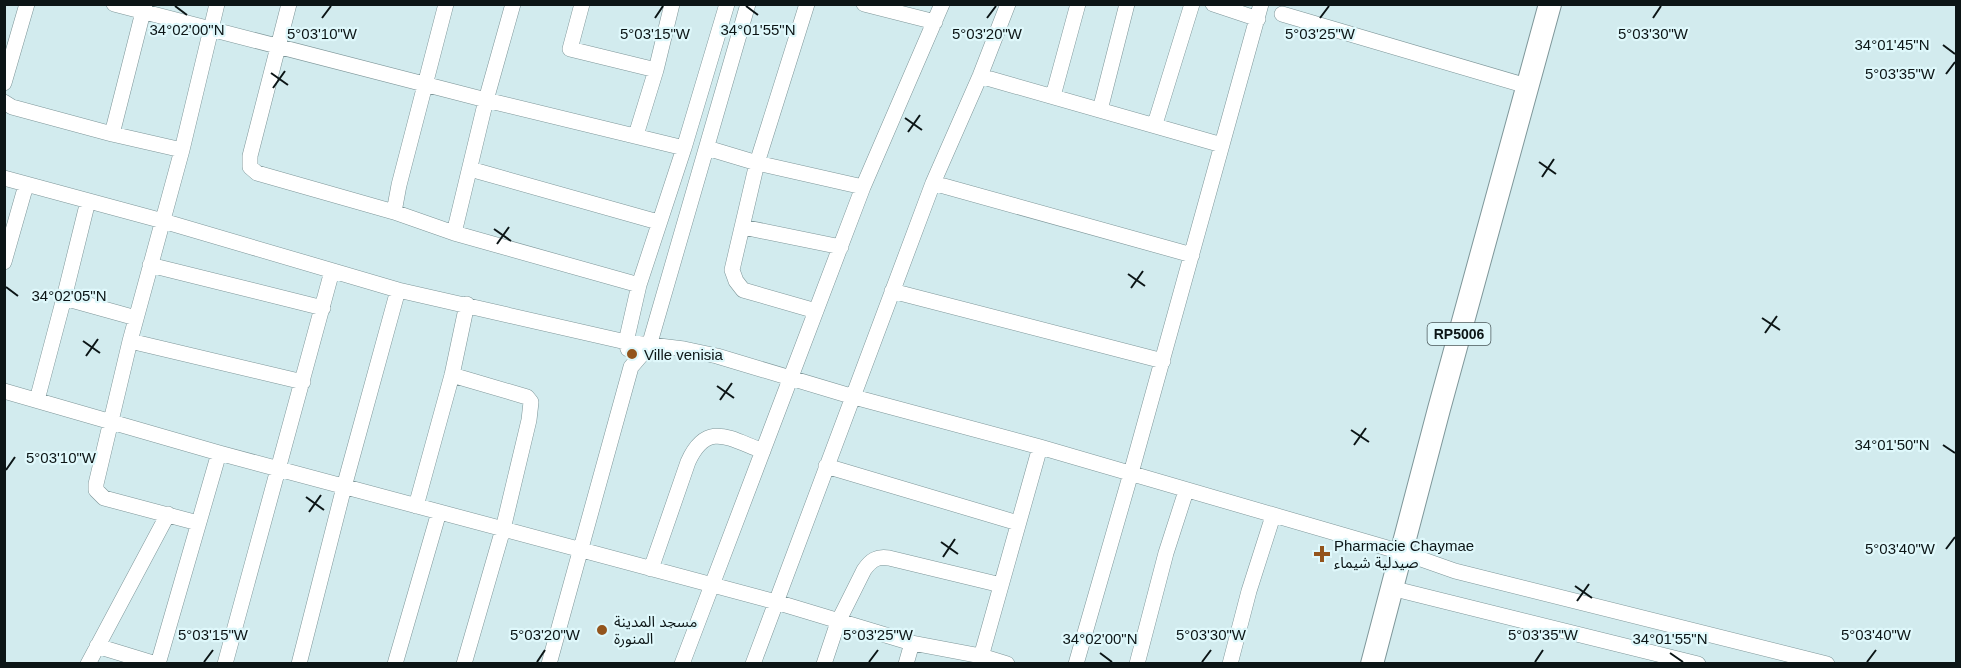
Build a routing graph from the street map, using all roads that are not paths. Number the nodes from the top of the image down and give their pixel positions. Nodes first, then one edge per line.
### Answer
1 (27, 4) edge
2 (114, 4) edge
3 (217, 4) edge
4 (289, 4) edge
5 (446, 4) edge
6 (513, 4) edge
7 (582, 4) edge
8 (672, 4) edge
9 (727, 4) edge
10 (748, 4) edge
11 (807, 4) edge
12 (864, 4) edge
13 (942, 4) edge
14 (1008, 4) edge
15 (1077, 4) edge
16 (1127, 4) edge
17 (1192, 4) edge
18 (1213, 4) edge
19 (1550, 4) edge
20 (144, 8) edge
21 (1260, 12) edge
22 (1282, 14) dead end
23 (935, 22) junction
24 (211, 30) junction
25 (278, 46) junction
26 (656, 70) junction
27 (980, 76) junction
28 (4, 83) edge
29 (426, 84) junction
30 (1527, 86) junction
31 (1053, 96) junction
32 (486, 100) junction
33 (4, 102) edge
34 (1100, 110) junction
35 (1155, 124) junction
36 (112, 134) junction
37 (636, 135) junction
38 (1222, 145) junction
39 (684, 148) junction
40 (706, 148) junction
41 (182, 150) junction
42 (757, 163) junction
43 (470, 169) junction
44 (4, 178) edge
45 (933, 183) junction
46 (26, 185) junction
47 (863, 188) junction
48 (88, 201) junction
49 (394, 212) junction
50 (163, 221) junction
51 (658, 222) junction
52 (743, 227) junction
53 (454, 233) junction
54 (841, 247) junction
55 (1192, 255) junction
56 (4, 262) edge
57 (150, 265) junction
58 (332, 271) junction
59 (639, 285) junction
60 (398, 290) junction
61 (892, 291) junction
62 (64, 298) junction
63 (467, 304) junction
64 (323, 308) junction
65 (816, 311) junction
66 (136, 318) junction
67 (130, 341) junction
68 (626, 342) junction
69 (649, 346) junction
70 (1162, 361) junction
71 (631, 367) junction
72 (452, 375) junction
73 (790, 379) junction
74 (303, 382) junction
75 (4, 391) edge
76 (854, 398) junction
77 (37, 400) junction
78 (111, 420) junction
79 (1040, 447) junction
80 (763, 451) junction
81 (219, 453) junction
82 (826, 466) junction
83 (279, 469) junction
84 (1131, 473) junction
85 (344, 487) junction
86 (1186, 491) junction
87 (416, 506) junction
88 (439, 512) junction
89 (168, 514) junction
90 (1273, 516) junction
91 (198, 523) junction
92 (1018, 523) junction
93 (502, 529) junction
94 (580, 550) junction
95 (1401, 552) junction
96 (651, 569) junction
97 (712, 585) junction
98 (1001, 585) junction
99 (1391, 588) junction
100 (776, 602) junction
101 (838, 622) junction
102 (912, 643) junction
103 (98, 646) junction
104 (980, 660) edge
105 (88, 663) edge
106 (157, 663) edge
107 (225, 663) edge
108 (299, 663) edge
109 (395, 663) edge
110 (464, 663) edge
111 (549, 663) edge
112 (682, 663) edge
113 (753, 663) edge
114 (824, 663) edge
115 (906, 663) edge
116 (1007, 663) edge
117 (1076, 663) edge
118 (1137, 663) edge
119 (1230, 663) edge
120 (1371, 663) edge
121 (1698, 663) edge
122 (1827, 663) edge

1 - 28 street
2 - 20 street
3 - 24 street
4 - 25 street
5 - 29 street
6 - 32 street
7 - 26 street
8 - 26 street
9 - 39 street
10 - 40 street
11 - 42 street
12 - 23 street
13 - 23 street
14 - 27 street
15 - 31 street
16 - 34 street
17 - 35 street
18 - 21 street
19 - 30 main road, RP5006
20 - 24 street
20 - 36 street
21 - 38 street
22 - 30 street
23 - 47 street
24 - 25 street
24 - 41 street
25 - 29 street
25 - 49 street
26 - 37 street
27 - 31 street
27 - 45 street
29 - 32 street
29 - 49 street
30 - 95 main road, RP5006
31 - 34 street
32 - 37 street
32 - 43 street
33 - 36 street
34 - 35 street
35 - 38 street
36 - 41 street
37 - 39 street
38 - 55 street
39 - 51 street
40 - 42 street
40 - 69 street
41 - 50 street
42 - 47 street
42 - 52 street
43 - 51 street
43 - 53 street
44 - 46 street
45 - 55 street
45 - 61 street
46 - 48 street
46 - 56 street
47 - 54 street
48 - 50 street
48 - 62 street
49 - 53 street
50 - 57 street
50 - 58 street
51 - 59 street
52 - 54 street
52 - 65 street
53 - 59 street
54 - 65 street
55 - 70 street
57 - 64 street
57 - 66 street
58 - 60 street
58 - 64 street
59 - 68 street
60 - 63 street
60 - 85 street
61 - 70 street
61 - 76 street
62 - 66 street
62 - 77 street
63 - 68 street
63 - 72 street
64 - 74 street
65 - 73 street
66 - 67 street
67 - 74 street
67 - 78 street
68 - 69 street
68 - 71 street
69 - 71 street
69 - 73 street
70 - 84 street
71 - 94 street
72 - 87 street
72 - 93 street
73 - 76 street
73 - 80 street
74 - 83 street
75 - 77 street
76 - 79 street
76 - 82 street
77 - 78 street
78 - 81 street
78 - 89 street
79 - 84 street
79 - 92 street
80 - 96 street
80 - 97 street
81 - 83 street
81 - 91 street
82 - 92 street
82 - 100 street
83 - 85 street
83 - 107 street
84 - 86 street
84 - 117 street
85 - 87 street
85 - 108 street
86 - 90 street
86 - 118 street
87 - 88 street
88 - 93 street
88 - 109 street
89 - 91 street
89 - 103 street
90 - 95 street
90 - 119 street
91 - 106 street
92 - 98 street
93 - 94 street
93 - 110 street
94 - 96 street
94 - 111 street
95 - 99 main road, RP5006
95 - 122 street
96 - 97 street
97 - 100 street
97 - 112 street
98 - 101 street
98 - 104 street
99 - 120 main road, RP5006
99 - 121 street
100 - 101 street
100 - 113 street
101 - 102 street
101 - 114 street
102 - 104 street
102 - 115 street
103 - 105 street
103 - 106 street
104 - 116 street

